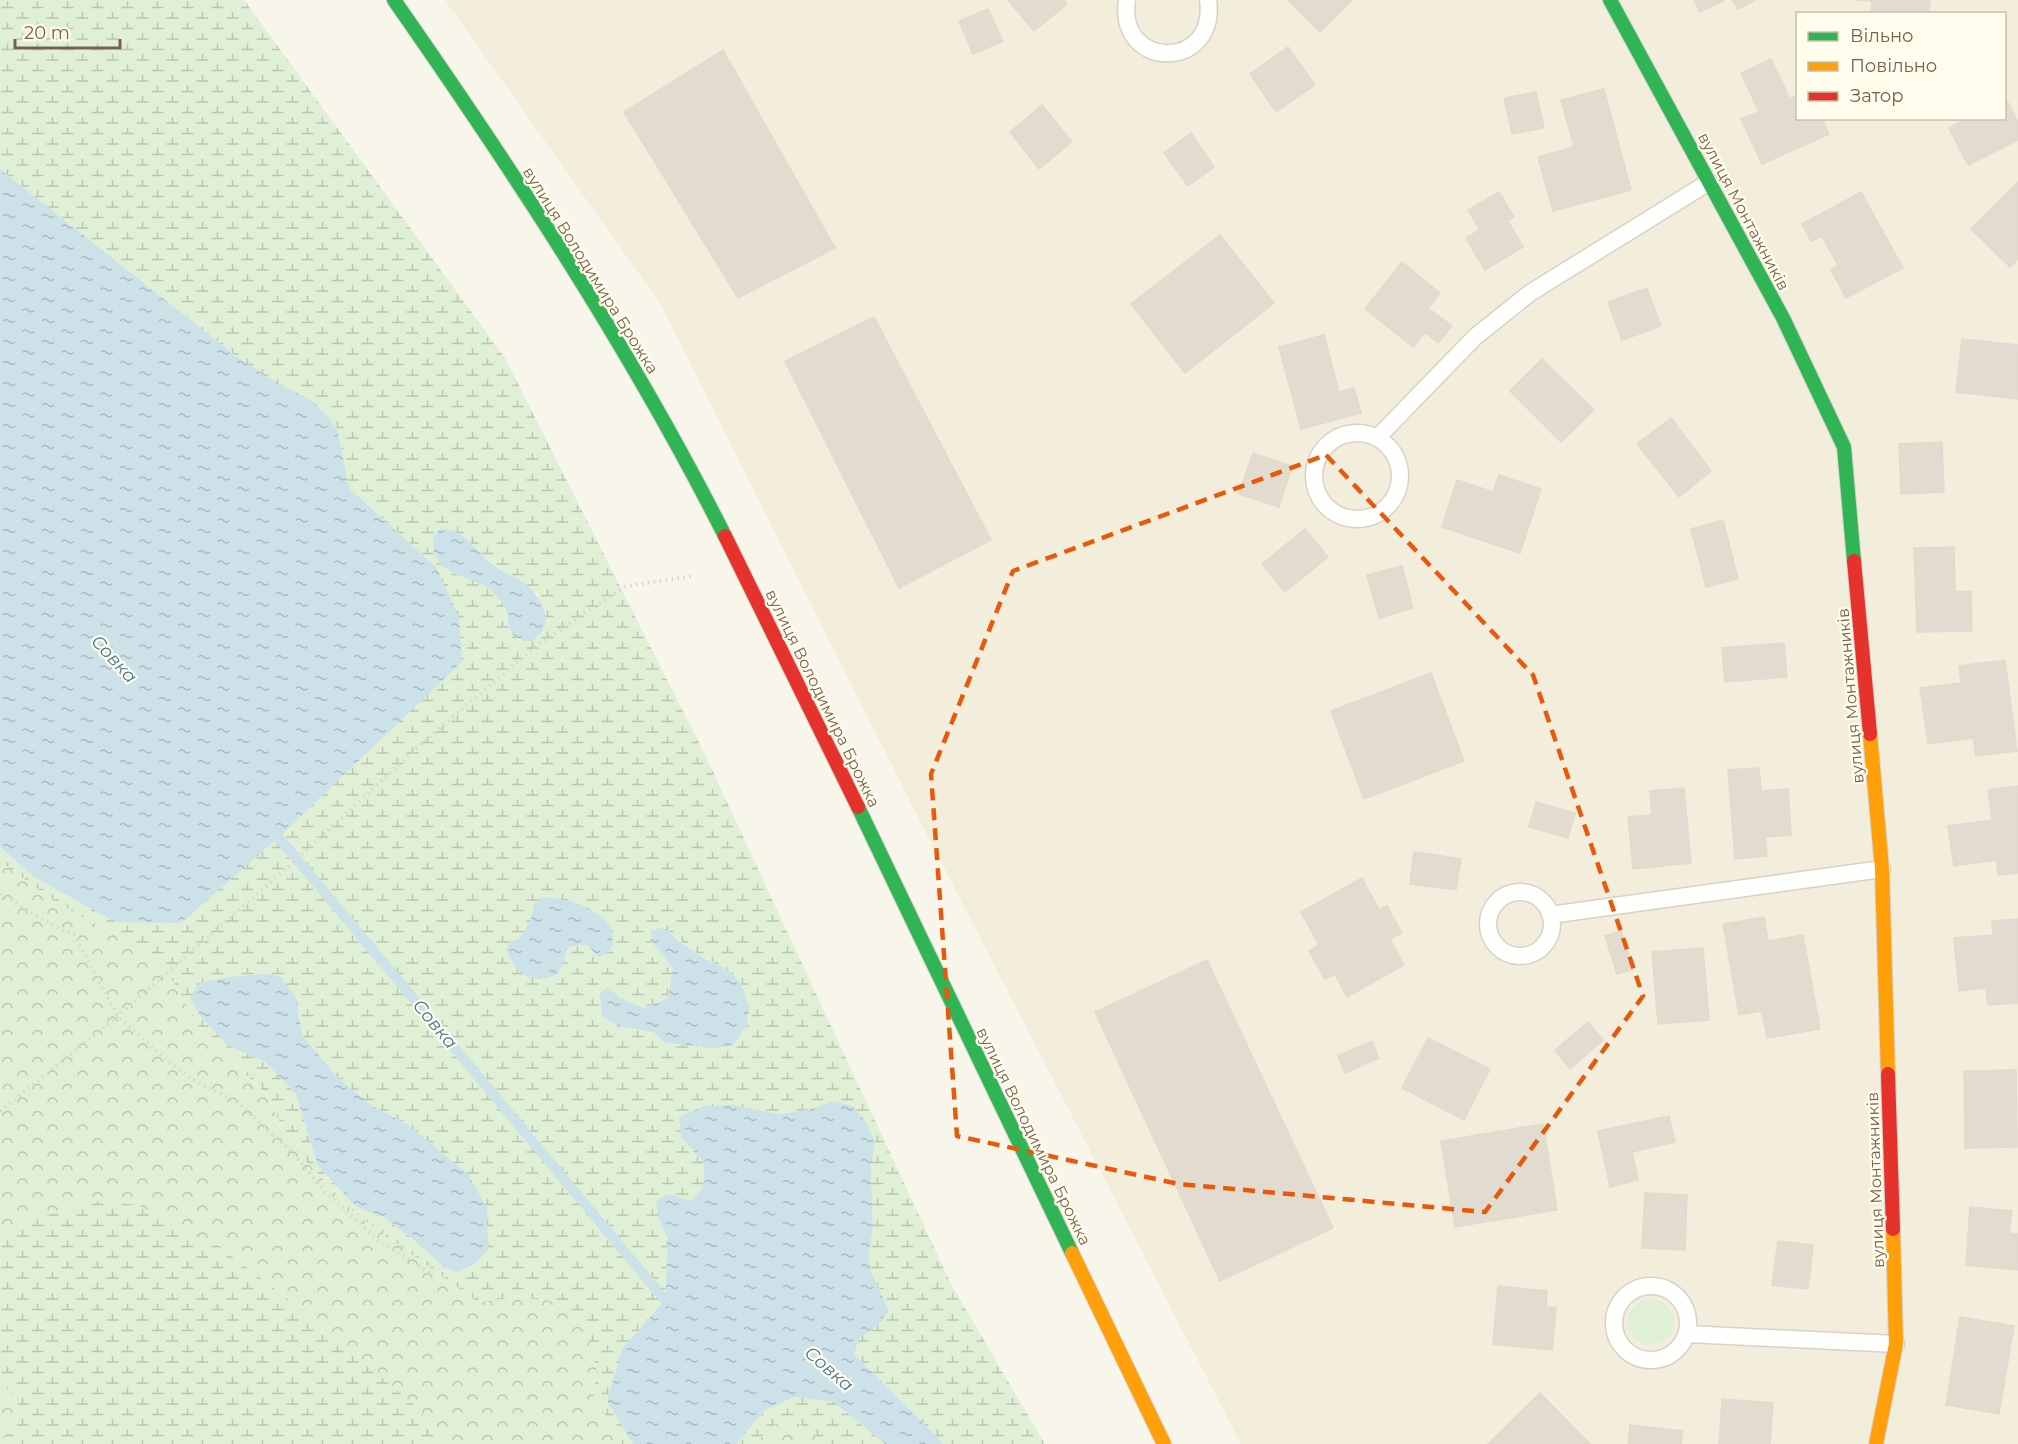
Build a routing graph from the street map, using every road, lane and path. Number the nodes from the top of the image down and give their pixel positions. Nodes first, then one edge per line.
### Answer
1 (394, 0) edge
2 (1126, 0) edge
3 (1208, 0) edge
4 (1610, 0) edge
5 (1709, 182) junction
6 (1378, 438) junction
7 (693, 576) dead end
8 (1882, 869) junction
9 (0, 894) edge
10 (1551, 915) dead end
11 (118, 1016) junction
12 (0, 1111) edge
13 (433, 1275) dead end
14 (1687, 1334) junction
15 (1896, 1344) junction
16 (1164, 1444) edge
17 (1876, 1444) edge

1 - 16 main road, вулиця Володимира Брожка
2 - 3 lane
4 - 5 main road, вулиця Монтажників
5 - 6 lane
5 - 8 main road, вулиця Монтажників
6 - 6 lane
7 - 11 path
8 - 10 lane
8 - 15 main road, вулиця Монтажників
9 - 11 path
11 - 12 path
11 - 13 path
14 - 14 lane
14 - 15 lane
15 - 17 main road, вулиця Монтажників

